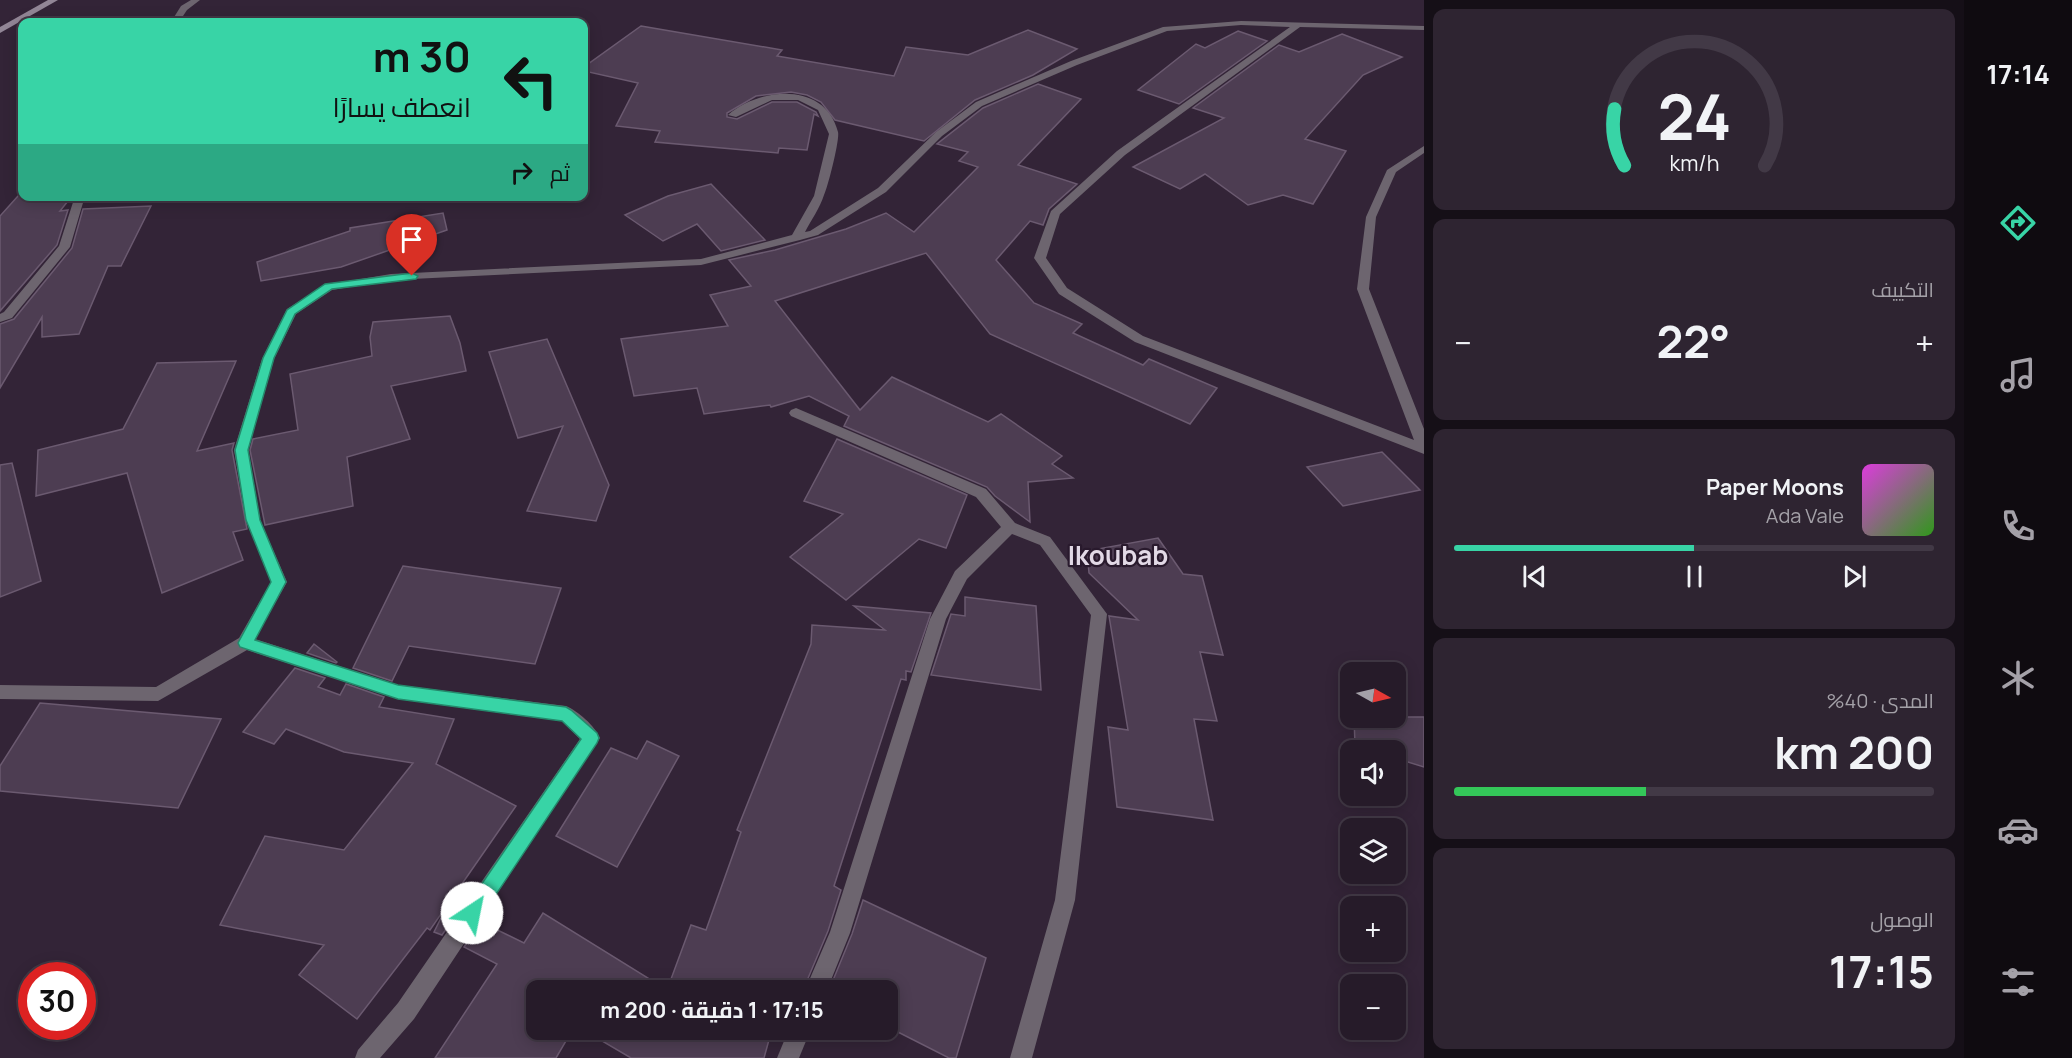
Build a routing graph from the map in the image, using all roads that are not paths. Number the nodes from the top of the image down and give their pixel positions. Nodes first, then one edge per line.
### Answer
1 (54, 0) edge
2 (196, 0) edge
3 (22, 18) edge
4 (178, 18) edge
5 (18, 20) edge
6 (1299, 24) junction
7 (1424, 28) edge
8 (0, 30) edge
9 (733, 115) dead end
10 (1424, 149) edge
11 (78, 201) edge
12 (796, 238) junction
13 (0, 318) edge
14 (796, 413) dead end
15 (1424, 448) edge
16 (1010, 527) junction
17 (245, 643) junction
18 (0, 692) edge
19 (820, 980) edge
20 (795, 1040) edge
21 (366, 1058) edge
22 (788, 1058) edge
23 (1021, 1058) edge

1 - 3 street
2 - 4 street
5 - 8 street
6 - 7 street
6 - 12 street
6 - 15 street
9 - 12 street
10 - 15 street
11 - 13 street
12 - 17 street
14 - 16 street
16 - 19 street
16 - 23 street
17 - 18 street
17 - 21 street
20 - 22 street

